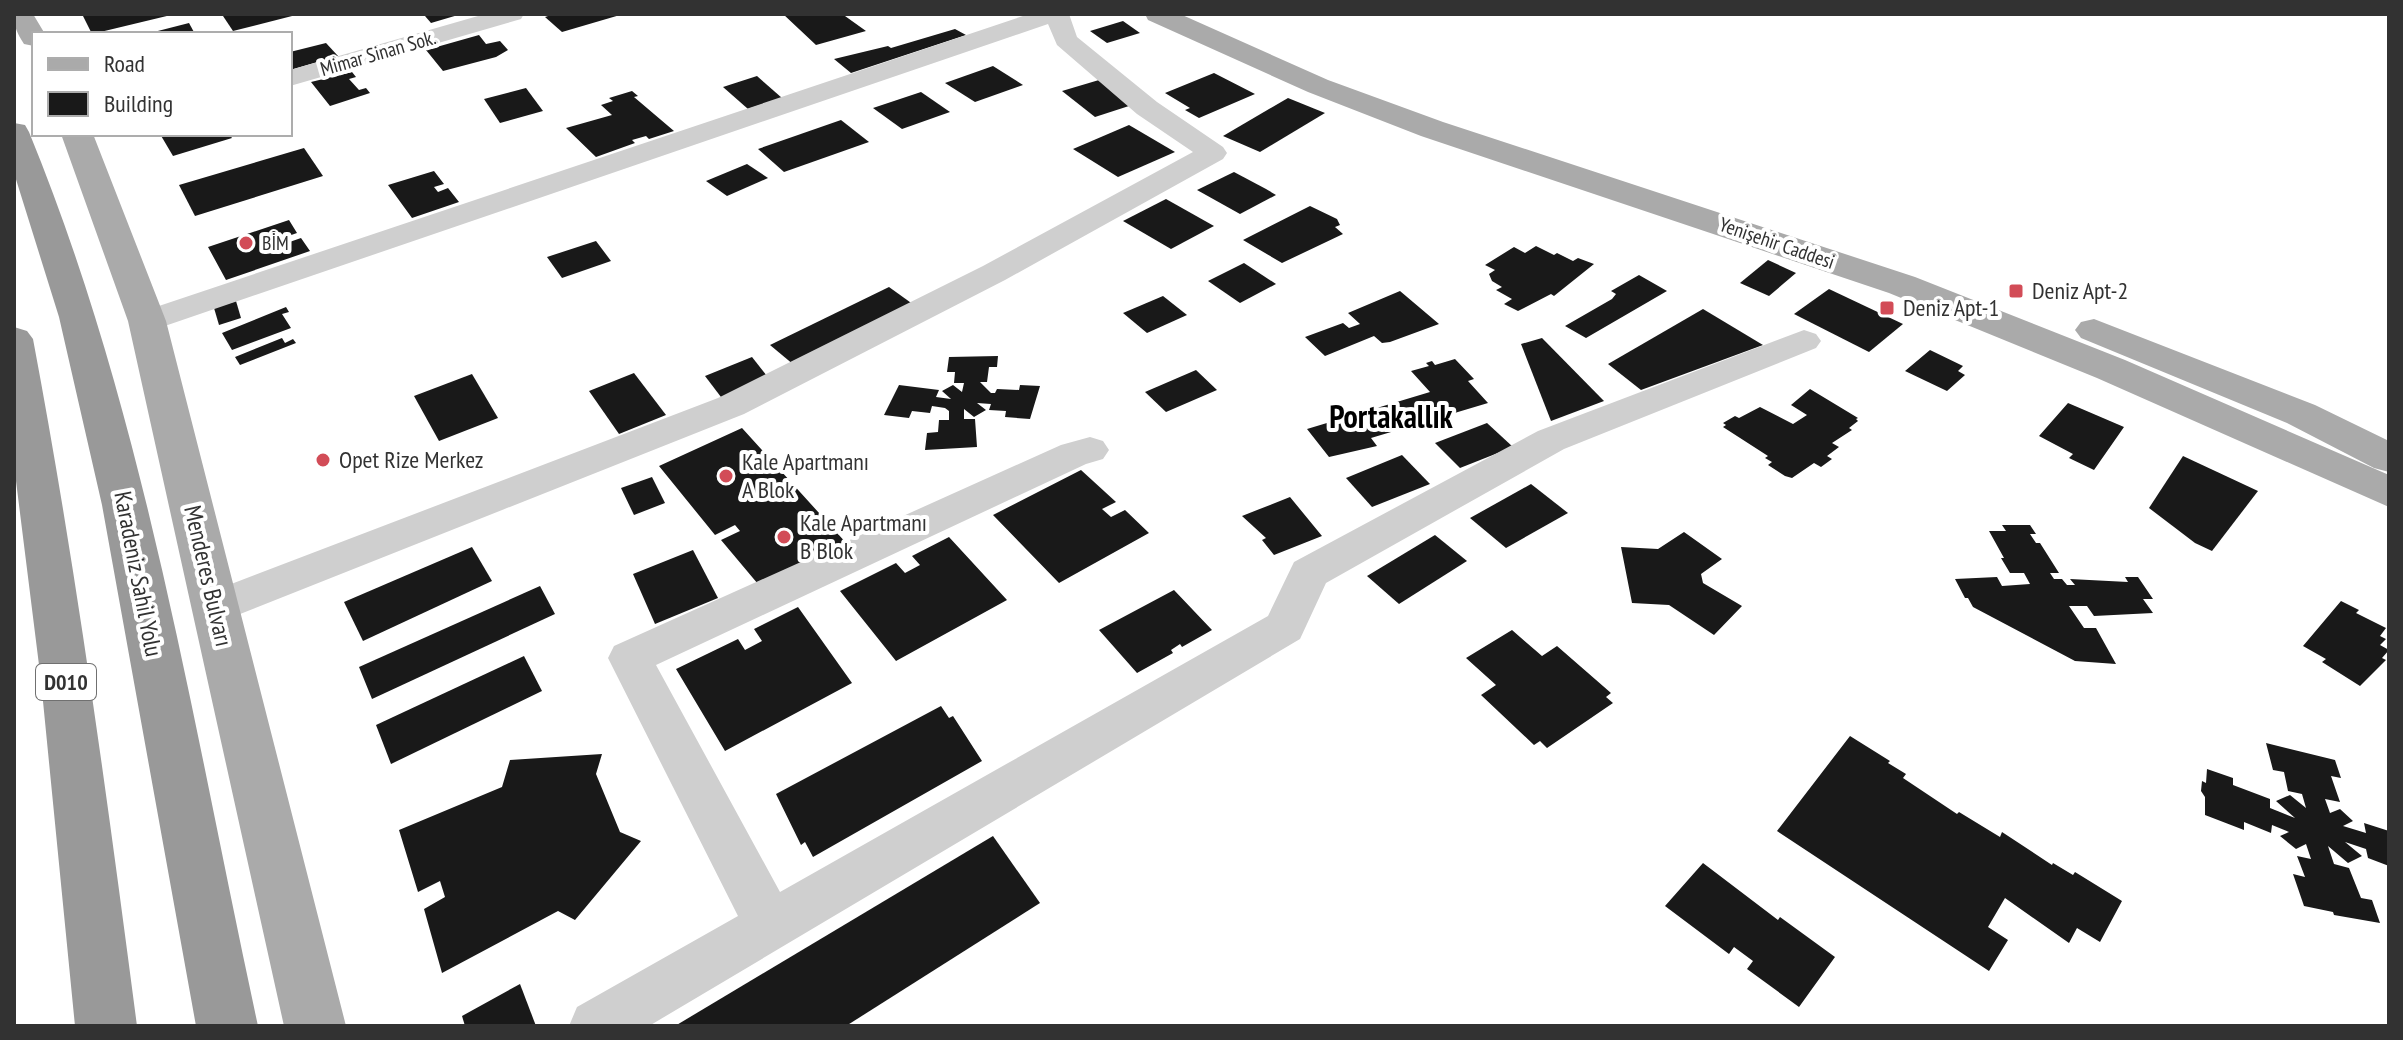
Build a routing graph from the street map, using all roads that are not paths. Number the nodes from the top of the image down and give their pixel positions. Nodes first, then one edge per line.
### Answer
1 (20, 14) edge
2 (512, 14) edge
3 (1055, 14) edge
4 (1158, 14) edge
5 (1215, 14) edge
6 (32, 35) edge
7 (292, 77) edge
8 (14, 132) edge
9 (84, 136) edge
10 (147, 321) junction
11 (14, 339) edge
12 (1804, 341) dead end
13 (1090, 450) dead end
14 (2389, 458) edge
15 (2389, 492) edge
16 (215, 607) junction
17 (770, 926) junction
18 (106, 1026) edge
19 (227, 1026) edge
20 (315, 1026) edge
21 (597, 1026) edge

1 - 6 main road
2 - 7 street, Mimar Sinan Sok.
3 - 10 street
3 - 16 street
4 - 15 main road, Yenişehir Caddesi
5 - 14 main road, Yenişehir Caddesi
8 - 19 highway, Karadeniz Sahil Yolu
9 - 10 main road, Menderes Bulvarı
10 - 16 main road, Menderes Bulvarı
11 - 18 highway, D010
12 - 17 street
13 - 17 street
16 - 20 main road, Menderes Bulvarı
17 - 21 street

